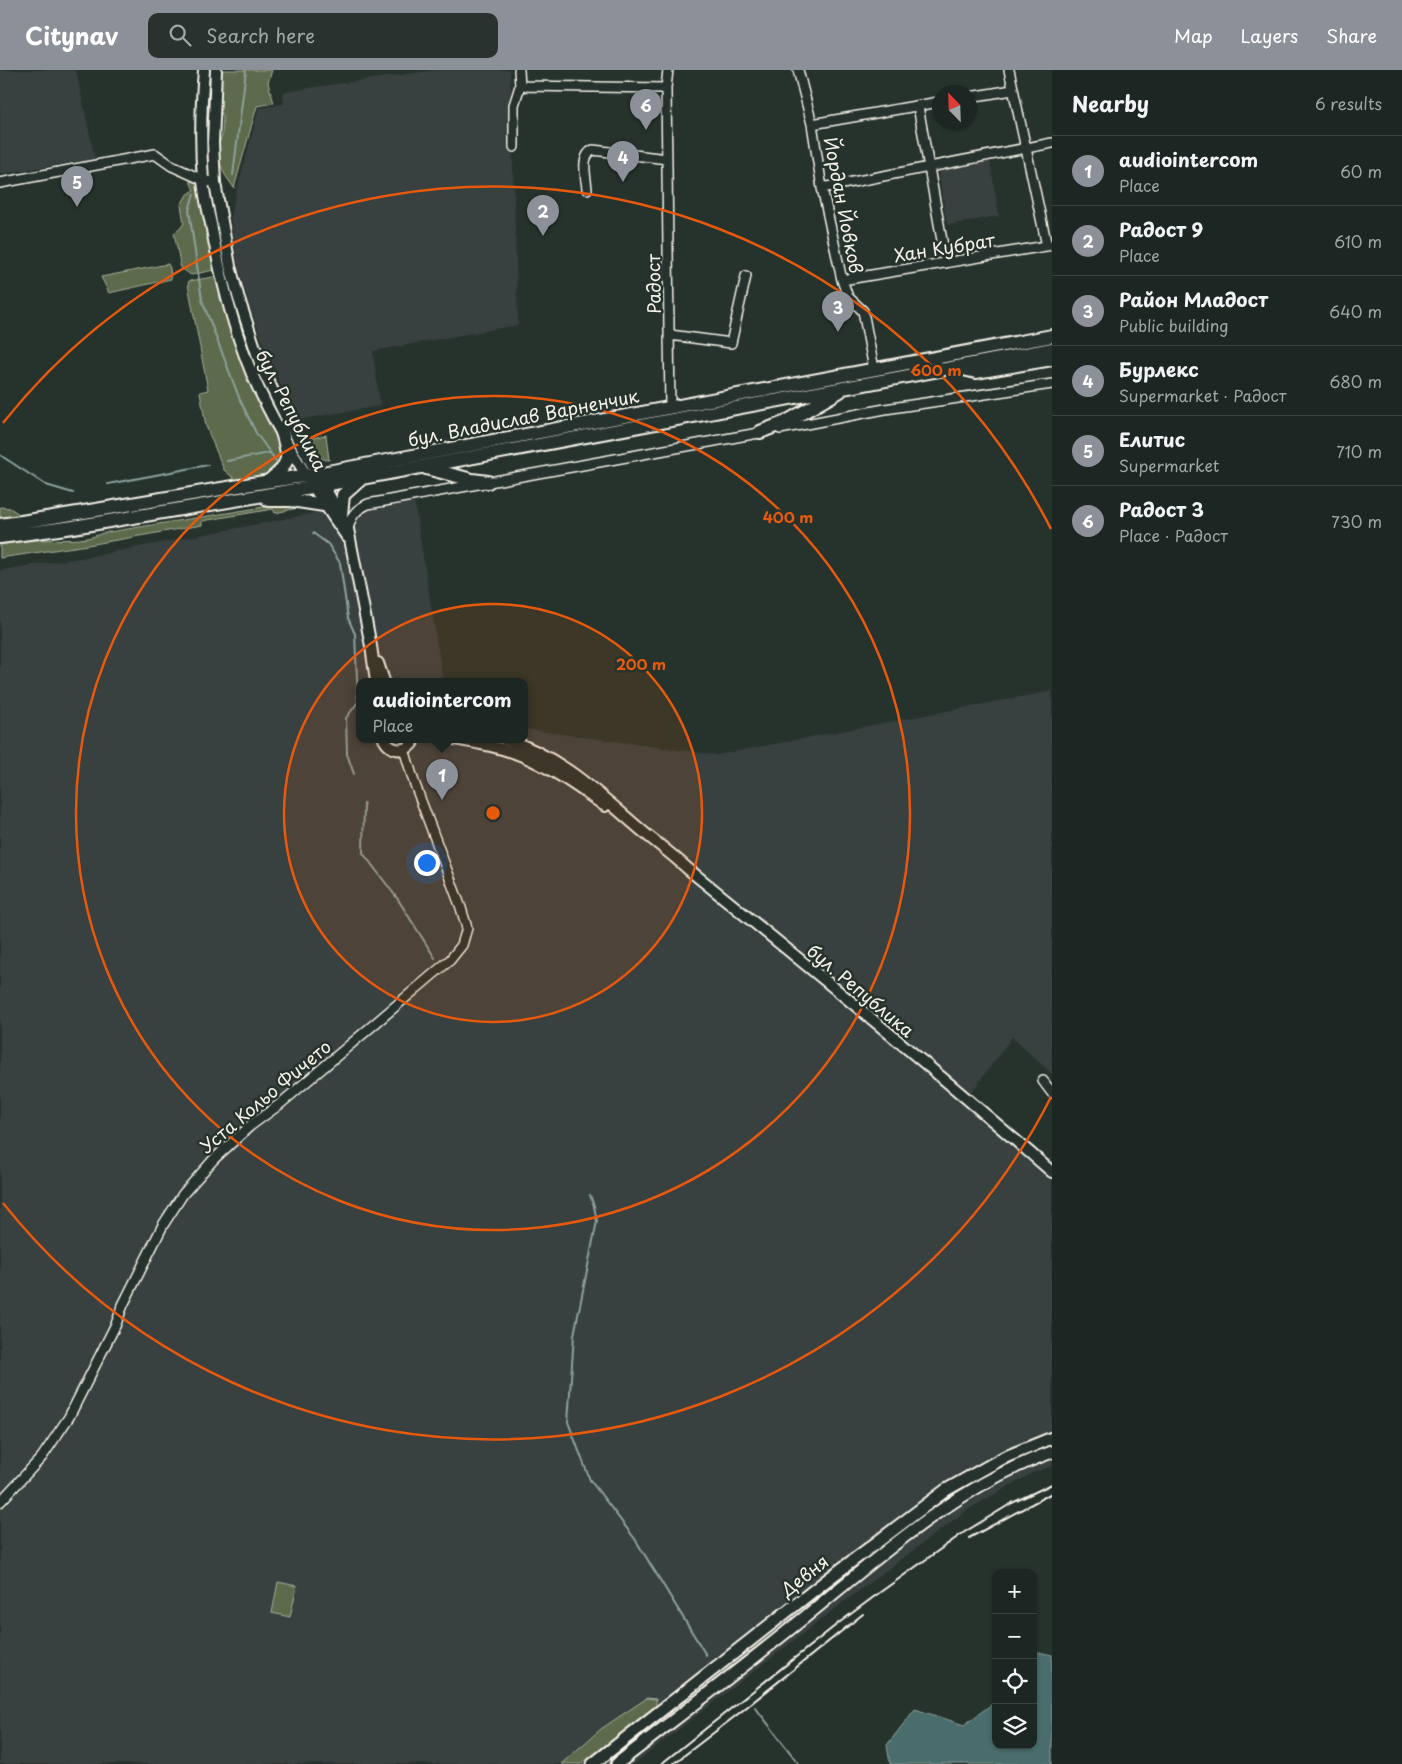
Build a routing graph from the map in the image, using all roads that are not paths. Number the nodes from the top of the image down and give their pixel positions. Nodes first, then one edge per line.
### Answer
1 (204, 70) edge
2 (216, 70) edge
3 (519, 70) edge
4 (668, 70) edge
5 (798, 70) edge
6 (1009, 70) edge
7 (520, 86) junction
8 (666, 88) junction
9 (1013, 90) junction
10 (977, 96) edge
11 (932, 103) edge
12 (918, 106) junction
13 (812, 124) junction
14 (1052, 143) edge
15 (514, 147) dead end
16 (1026, 148) junction
17 (667, 159) junction
18 (929, 166) junction
19 (203, 180) junction
20 (214, 182) junction
21 (0, 183) edge
22 (822, 188) junction
23 (587, 189) dead end
24 (1050, 246) edge
25 (946, 263) junction
26 (746, 276) dead end
27 (842, 280) junction
28 (670, 335) junction
29 (1052, 336) edge
30 (1052, 349) edge
31 (1052, 359) edge
32 (957, 367) junction
33 (874, 370) junction
34 (1052, 384) edge
35 (847, 387) junction
36 (670, 408) junction
37 (282, 432) junction
38 (760, 432) junction
39 (421, 467) junction
40 (311, 474) junction
41 (362, 478) junction
42 (269, 480) junction
43 (488, 482) junction
44 (318, 486) junction
45 (238, 499) junction
46 (324, 506) junction
47 (341, 516) junction
48 (0, 525) edge
49 (348, 529) junction
50 (0, 537) edge
51 (352, 547) junction
52 (371, 646) junction
53 (376, 678) edge
54 (383, 678) edge
55 (386, 743) edge
56 (412, 743) edge
57 (474, 743) edge
58 (516, 743) edge
59 (404, 749) junction
60 (647, 835) junction
61 (1043, 1081) dead end
62 (1052, 1093) edge
63 (1052, 1172) edge
64 (1052, 1438) edge
65 (1052, 1452) edge
66 (0, 1502) edge
67 (593, 1764) edge
68 (617, 1764) edge

1 - 19 street, бул. Република
2 - 20 street, бул. Република
3 - 7 street
4 - 8 street, Радост
5 - 13 street, Йордан Йовков
6 - 9 street
7 - 8 street
7 - 15 street
8 - 17 street, Радост
9 - 10 street
9 - 16 street
11 - 12 street
12 - 13 street
12 - 18 street
13 - 22 street, Йордан Йовков
14 - 16 street
16 - 18 street
16 - 24 street
17 - 23 street
17 - 28 street, Радост
18 - 22 street
18 - 25 street
19 - 20 street
19 - 21 street
19 - 37 street, бул. Република
20 - 40 street, бул. Република
22 - 27 street, Йордан Йовков
24 - 25 street, Хан Кубрат
25 - 27 street, Хан Кубрат
26 - 28 street
27 - 33 street, Йордан Йовков
28 - 36 street, Радост
29 - 33 main road, бул. Владислав Варненчик
30 - 32 main road, бул. Владислав Варненчик
31 - 32 main road
32 - 35 main road, бул. Владислав Варненчик
33 - 36 main road, бул. Владислав Варненчик
34 - 38 street
35 - 38 main road
35 - 39 main road, бул. Владислав Варненчик
36 - 40 main road, бул. Владислав Варненчик
37 - 40 street, бул. Република
37 - 42 main road
38 - 43 street
39 - 41 main road, бул. Владислав Варненчик
39 - 43 main road
40 - 42 main road, бул. Владислав Варненчик
40 - 44 street, бул. Република
41 - 44 main road, бул. Владислав Варненчик
41 - 47 main road
42 - 48 main road, бул. Владислав Варненчик
43 - 49 street
44 - 45 main road, бул. Владислав Варненчик
44 - 46 street, бул. Република
44 - 47 street, бул. Република
45 - 46 main road
45 - 50 main road, бул. Владислав Варненчик
46 - 51 street, бул. Република
47 - 49 street, бул. Република
49 - 51 street, бул. Република
51 - 52 street, бул. Република
52 - 53 street, бул. Република
52 - 54 street, бул. Република
55 - 59 street
56 - 59 street
57 - 60 street, бул. Република
58 - 60 street, бул. Република
59 - 66 street, Уста Кольо Фичето
60 - 63 street, бул. Република
61 - 62 street
64 - 67 main road, Девня
65 - 68 main road, Девня

